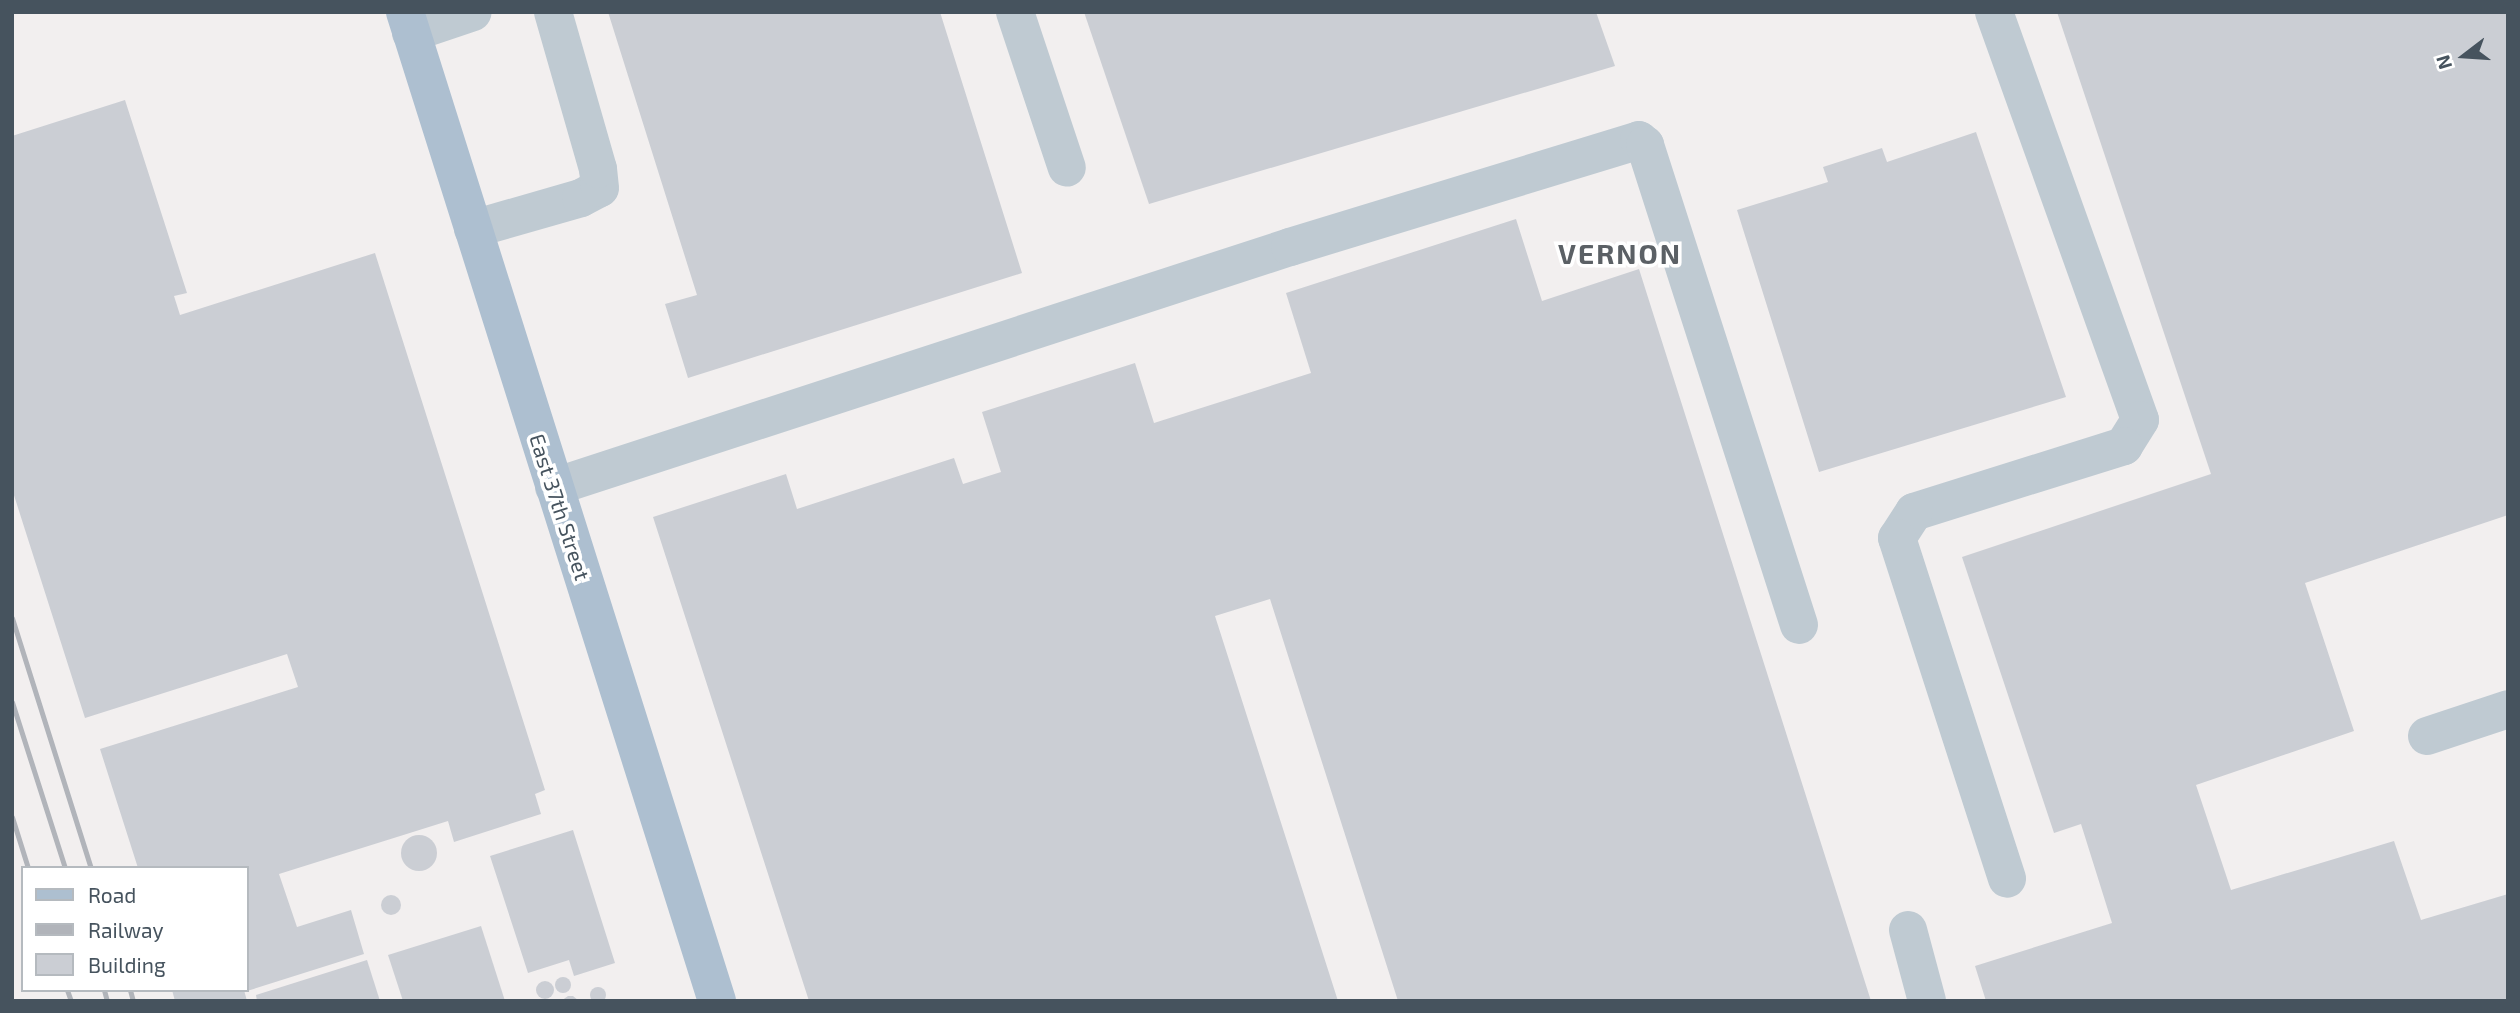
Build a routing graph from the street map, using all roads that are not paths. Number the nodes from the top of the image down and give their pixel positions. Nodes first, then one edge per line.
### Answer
1 (473, 12) edge
2 (553, 12) edge
3 (1015, 12) edge
4 (1994, 12) edge
5 (408, 22) edge
6 (1067, 168) dead end
7 (473, 229) junction
8 (554, 487) junction
9 (1799, 625) dead end
10 (2508, 709) edge
11 (2427, 736) dead end
12 (2007, 879) dead end
13 (1908, 930) dead end
14 (718, 1001) edge
15 (1927, 1001) edge

1 - 5 lane
2 - 7 lane
3 - 6 lane
4 - 12 lane
5 - 7 main road, East 37th Street
7 - 8 main road, East 37th Street
8 - 9 lane
8 - 14 main road, East 37th Street
10 - 11 lane
13 - 15 lane

